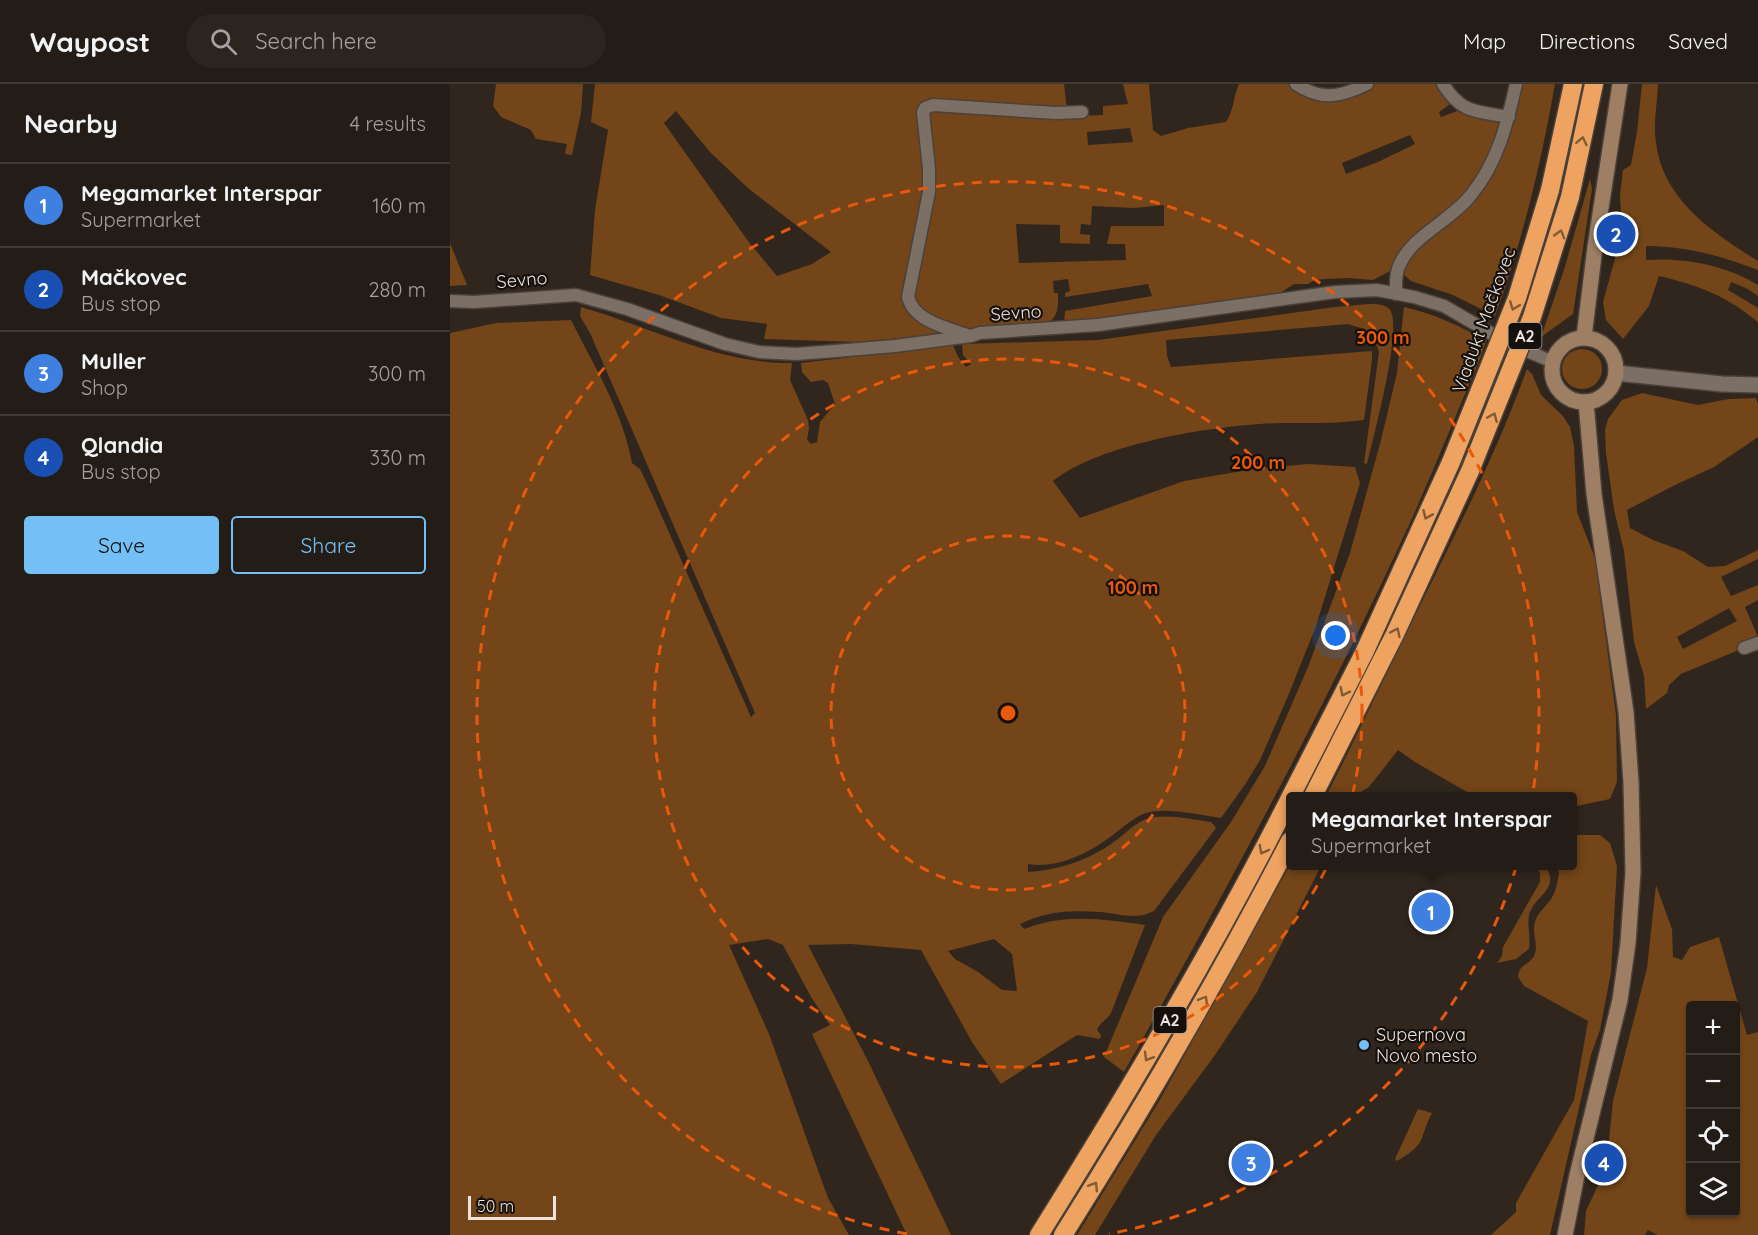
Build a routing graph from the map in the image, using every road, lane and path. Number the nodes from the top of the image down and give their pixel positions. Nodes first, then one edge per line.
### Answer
1 (1296, 84) edge
2 (1367, 84) edge
3 (1443, 84) edge
4 (1516, 84) edge
5 (1573, 84) edge
6 (1594, 84) edge
7 (1620, 84) edge
8 (1082, 112) dead end
9 (1509, 117) junction
10 (1396, 294) junction
11 (450, 301) edge
12 (971, 336) junction
13 (1584, 337) junction
14 (1552, 362) junction
15 (1616, 373) junction
16 (1758, 385) edge
17 (1586, 402) junction
18 (1758, 643) edge
19 (1744, 648) dead end
20 (1293, 792) edge
21 (1315, 792) edge
22 (1286, 805) edge
23 (1286, 849) edge
24 (1039, 1235) edge
25 (1063, 1235) edge
26 (1565, 1235) edge

1 - 2 street
3 - 9 street
4 - 9 street
5 -> 20 highway, Viadukt Mačkovec / A2, bridge
21 -> 6 highway, A2, bridge
7 - 13 main road
8 - 12 street
9 - 10 street
10 - 12 street, Sevno
10 - 14 street, Sevno
11 - 12 street, Sevno
13 - 14 main road
13 - 15 main road
14 - 17 main road
15 - 16 street
15 - 17 main road
17 - 26 main road
18 - 19 street
22 -> 24 highway, A2
25 -> 23 highway, A2

